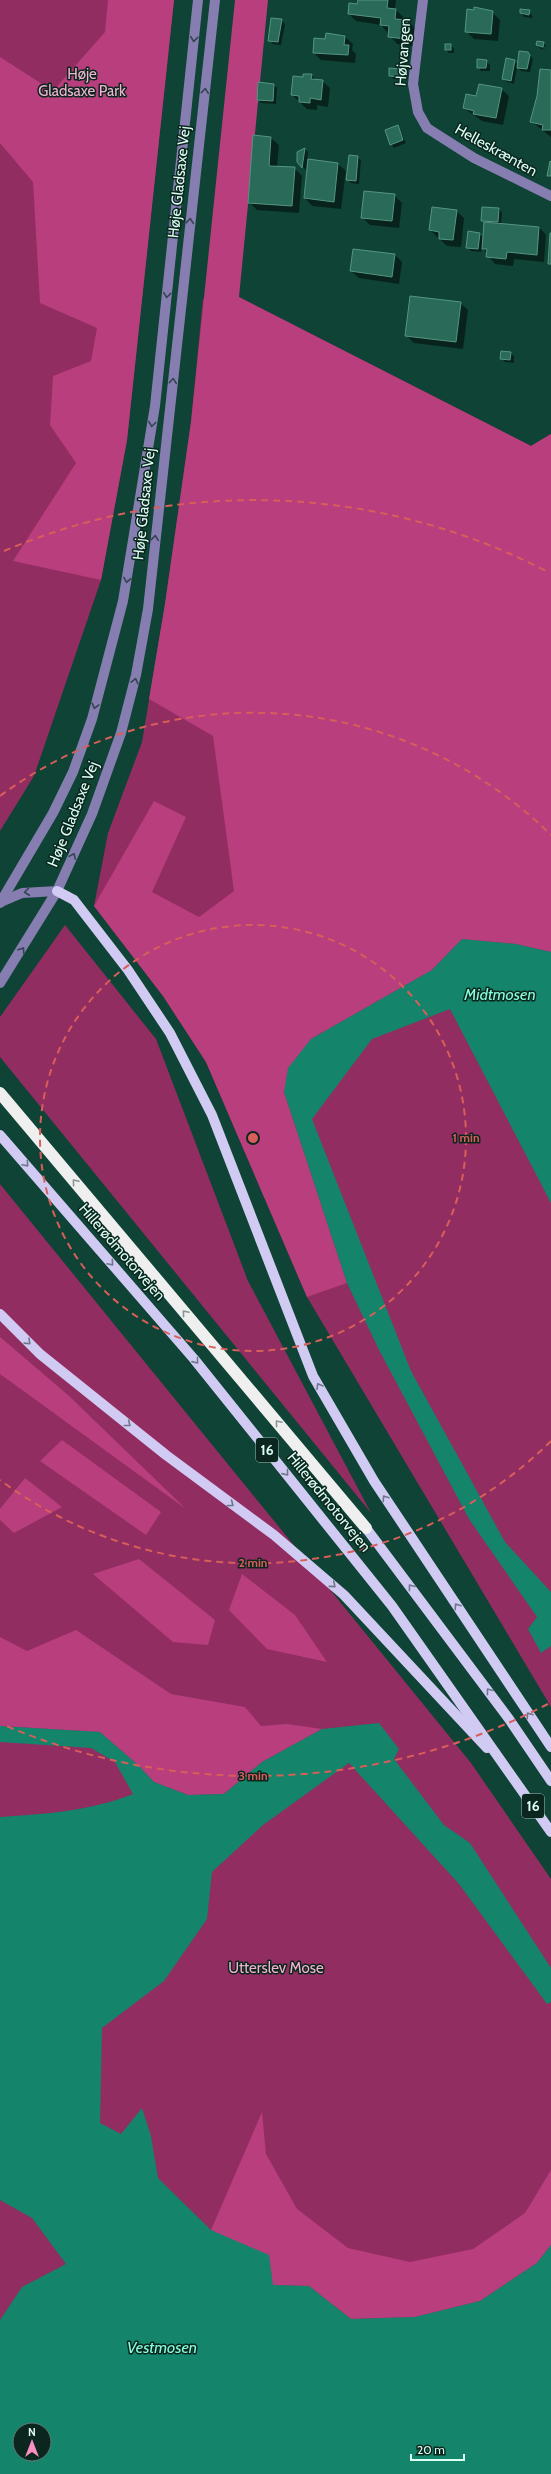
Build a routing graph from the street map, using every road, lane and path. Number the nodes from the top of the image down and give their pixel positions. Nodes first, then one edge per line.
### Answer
1 (198, 0) edge
2 (215, 0) edge
3 (423, 0) edge
4 (427, 128) joint
5 (551, 196) edge
6 (57, 892) junction
7 (0, 903) edge
8 (0, 983) edge
9 (0, 1093) edge
10 (0, 1135) edge
11 (0, 1314) edge
12 (366, 1528) joint
13 (551, 1747) edge
14 (516, 1779) junction
15 (551, 1781) edge
16 (551, 1832) edge

1 -> 7 street, Høje Gladsaxe Vej
6 -> 2 street, Høje Gladsaxe Vej
3 - 4 street, Højvangen
4 - 5 street, Helleskrænten
6 -> 7 street
8 -> 6 street, Høje Gladsaxe Vej
13 -> 6 main road
12 -> 9 highway, Hillerødmotorvejen / 16
10 -> 14 main road, Hillerødmotorvejen / 16
11 -> 14 main road
15 -> 12 main road, Hillerødmotorvejen / 16
14 - 16 main road, Hillerødmotorvejen / 16

